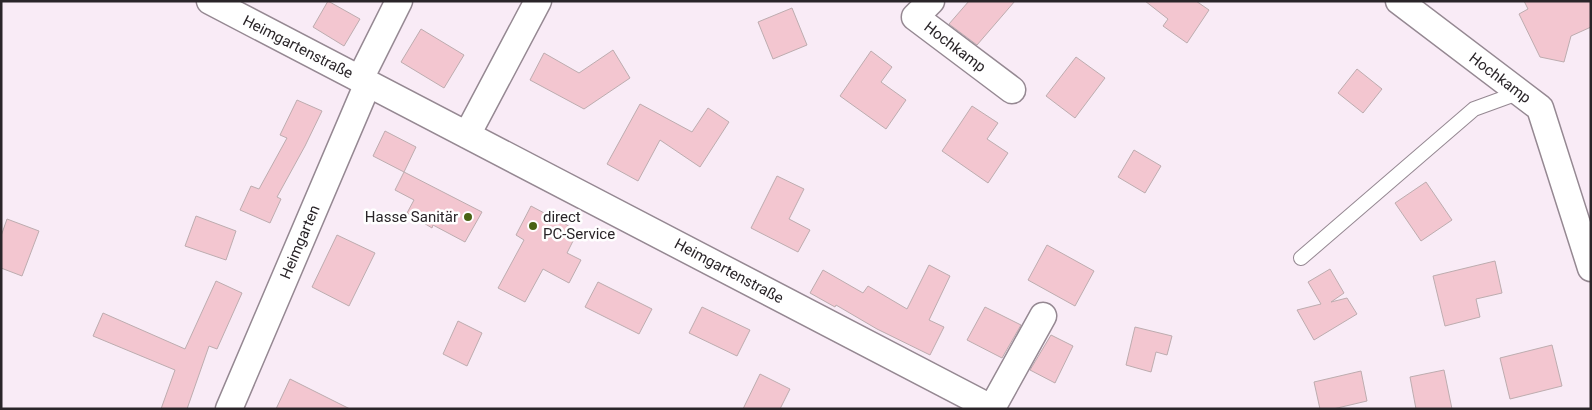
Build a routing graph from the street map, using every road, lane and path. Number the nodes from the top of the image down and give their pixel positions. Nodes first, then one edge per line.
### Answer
1 (210, 1) edge
2 (400, 1) edge
3 (538, 1) edge
4 (931, 1) edge
5 (1399, 1) edge
6 (364, 81) junction
7 (1012, 90) dead end
8 (1518, 93) junction
9 (467, 135) junction
10 (1301, 258) dead end
11 (1591, 268) edge
12 (1043, 316) dead end
13 (236, 406) edge
14 (992, 408) edge

1 - 6 street, Heimgartenstraße
2 - 6 street, Heimgartenstraße
3 - 9 street
4 - 7 street, Hochkamp
5 - 8 street, Hochkamp
6 - 9 street, Heimgartenstraße
6 - 13 street, Heimgarten
8 - 10 lane
8 - 11 street, Hochkamp
9 - 14 street, Heimgartenstraße
12 - 14 street, Heimgartenstraße

